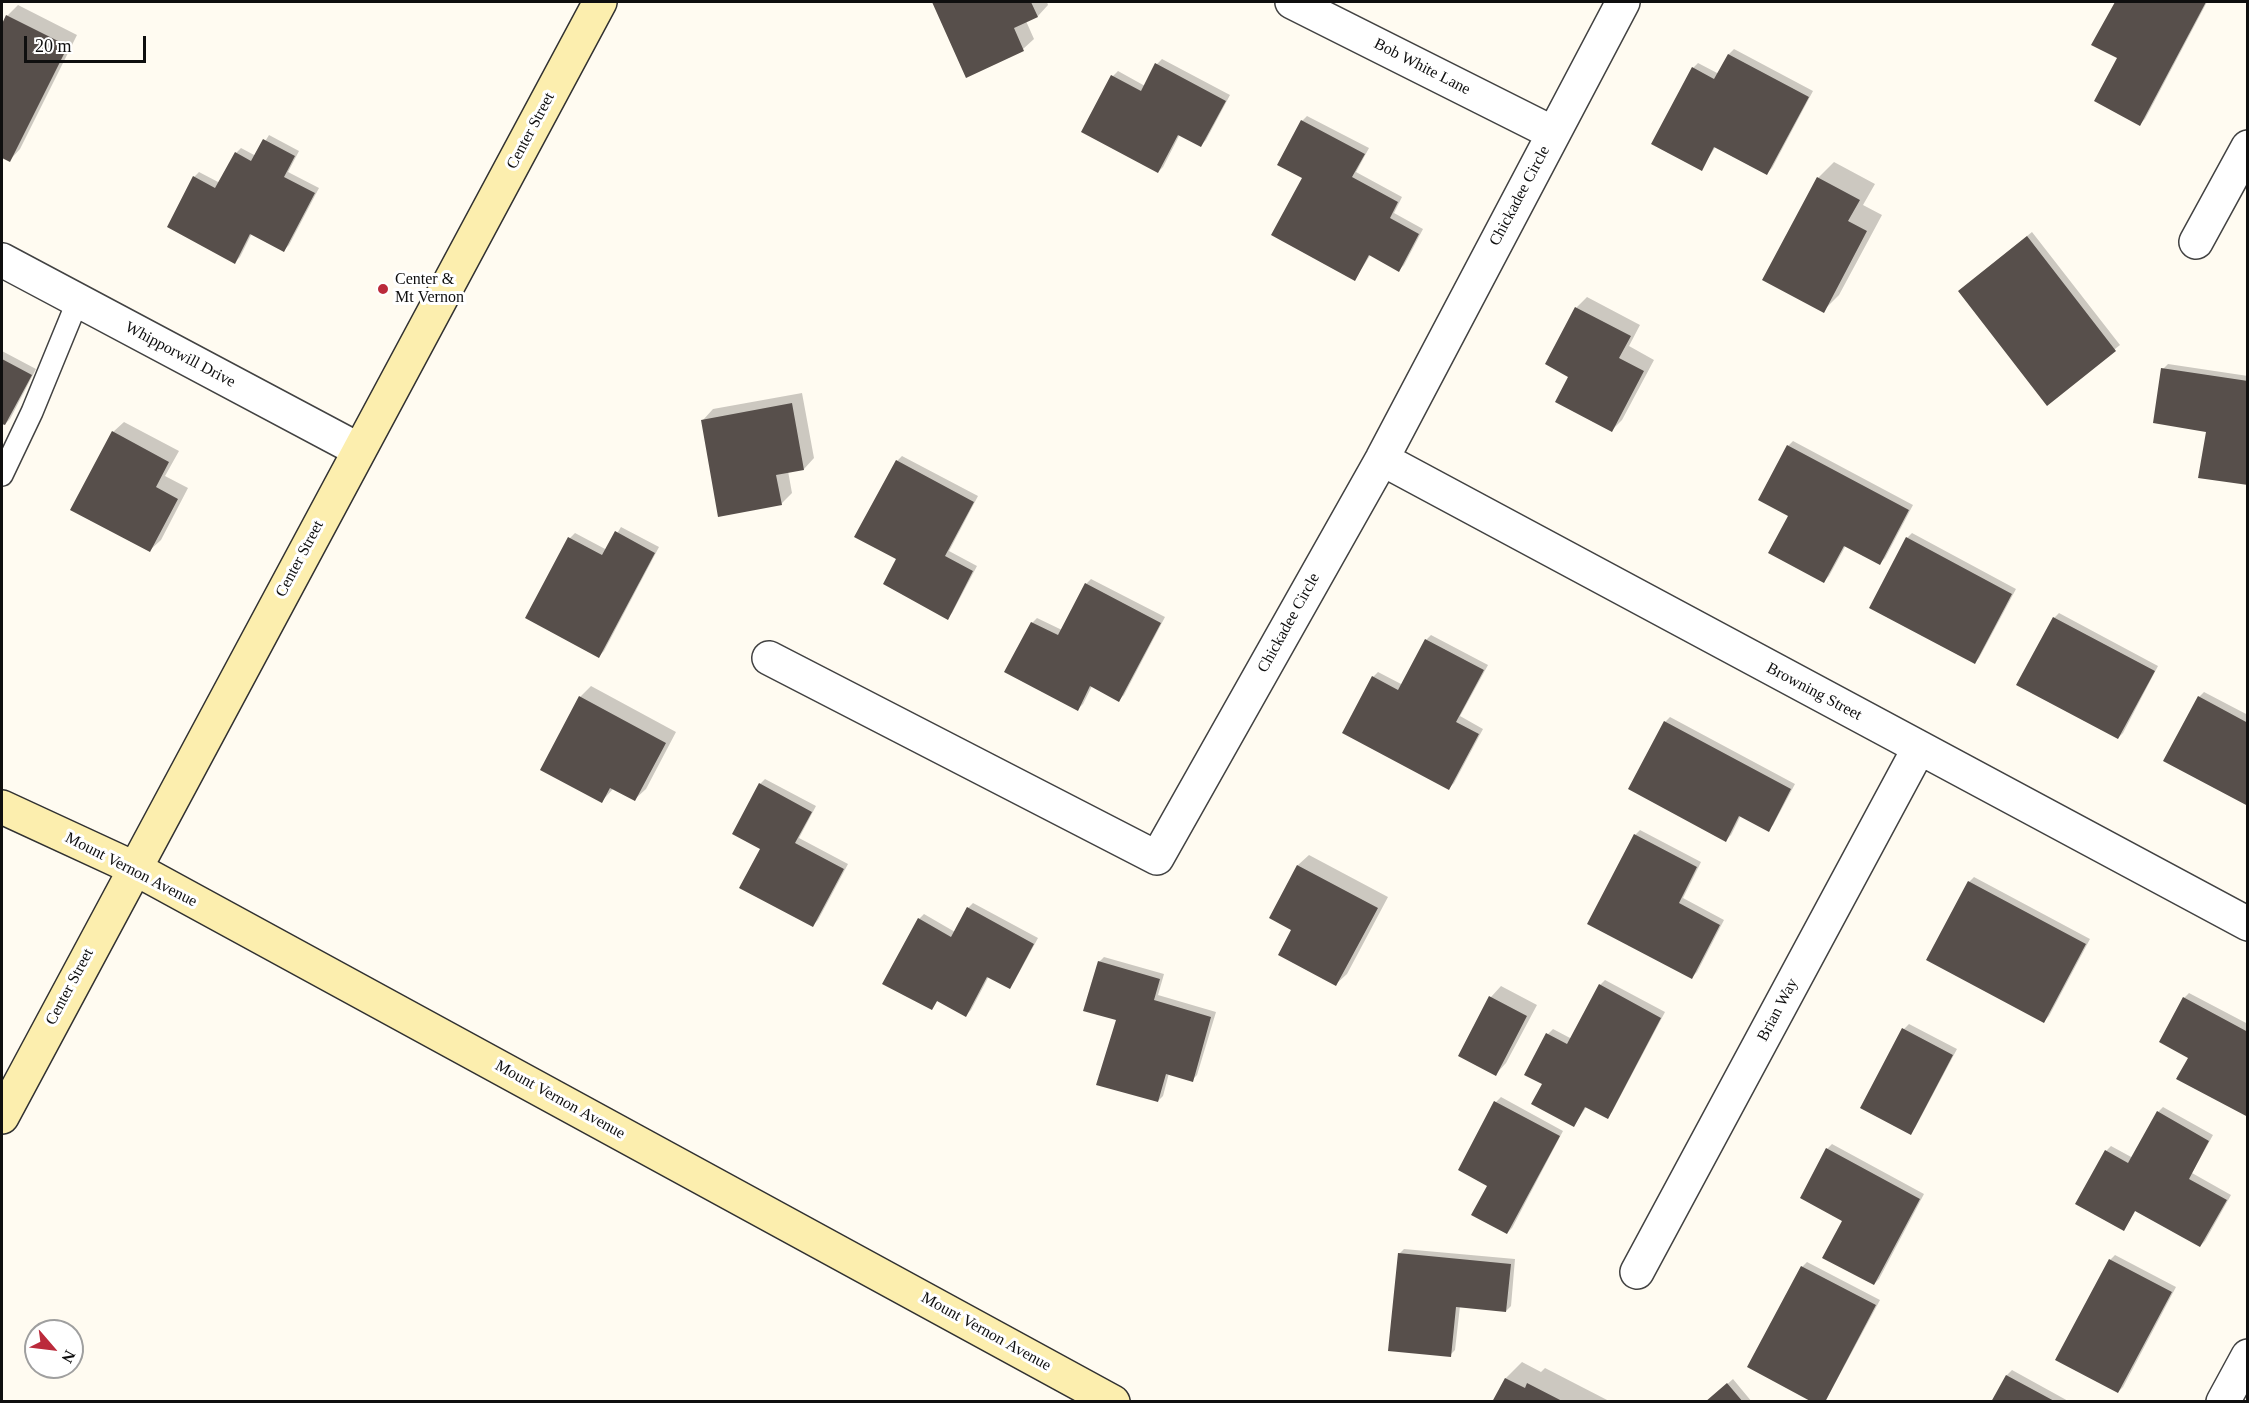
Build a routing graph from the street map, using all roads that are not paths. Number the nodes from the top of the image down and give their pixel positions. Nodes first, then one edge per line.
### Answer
1 (600, 2) edge
2 (1292, 2) edge
3 (1623, 2) edge
4 (1553, 133) junction
5 (2247, 147) edge
6 (2196, 243) dead end
7 (2, 260) edge
8 (78, 300) junction
9 (359, 450) junction
10 (1382, 459) junction
11 (2, 475) edge
12 (769, 658) dead end
13 (1919, 748) junction
14 (2, 807) edge
15 (134, 868) junction
16 (2247, 924) edge
17 (2, 1117) edge
18 (1637, 1272) dead end
19 (2247, 1356) edge
20 (1113, 1401) edge
21 (2223, 1401) edge

1 - 9 main road, Center Street
2 - 4 street, Bob White Lane
3 - 4 street, Chickadee Circle
4 - 10 street, Chickadee Circle
5 - 6 street
7 - 8 street, Whipporwill Drive
8 - 9 street, Whipporwill Drive
8 - 11 lane
9 - 15 main road, Center Street
10 - 12 street, Chickadee Circle
10 - 13 street, Browning Street
13 - 16 street, Browning Street
13 - 18 street, Brian Way
14 - 15 main road, Mount Vernon Avenue
15 - 17 main road, Center Street
15 - 20 main road, Mount Vernon Avenue
19 - 21 street

